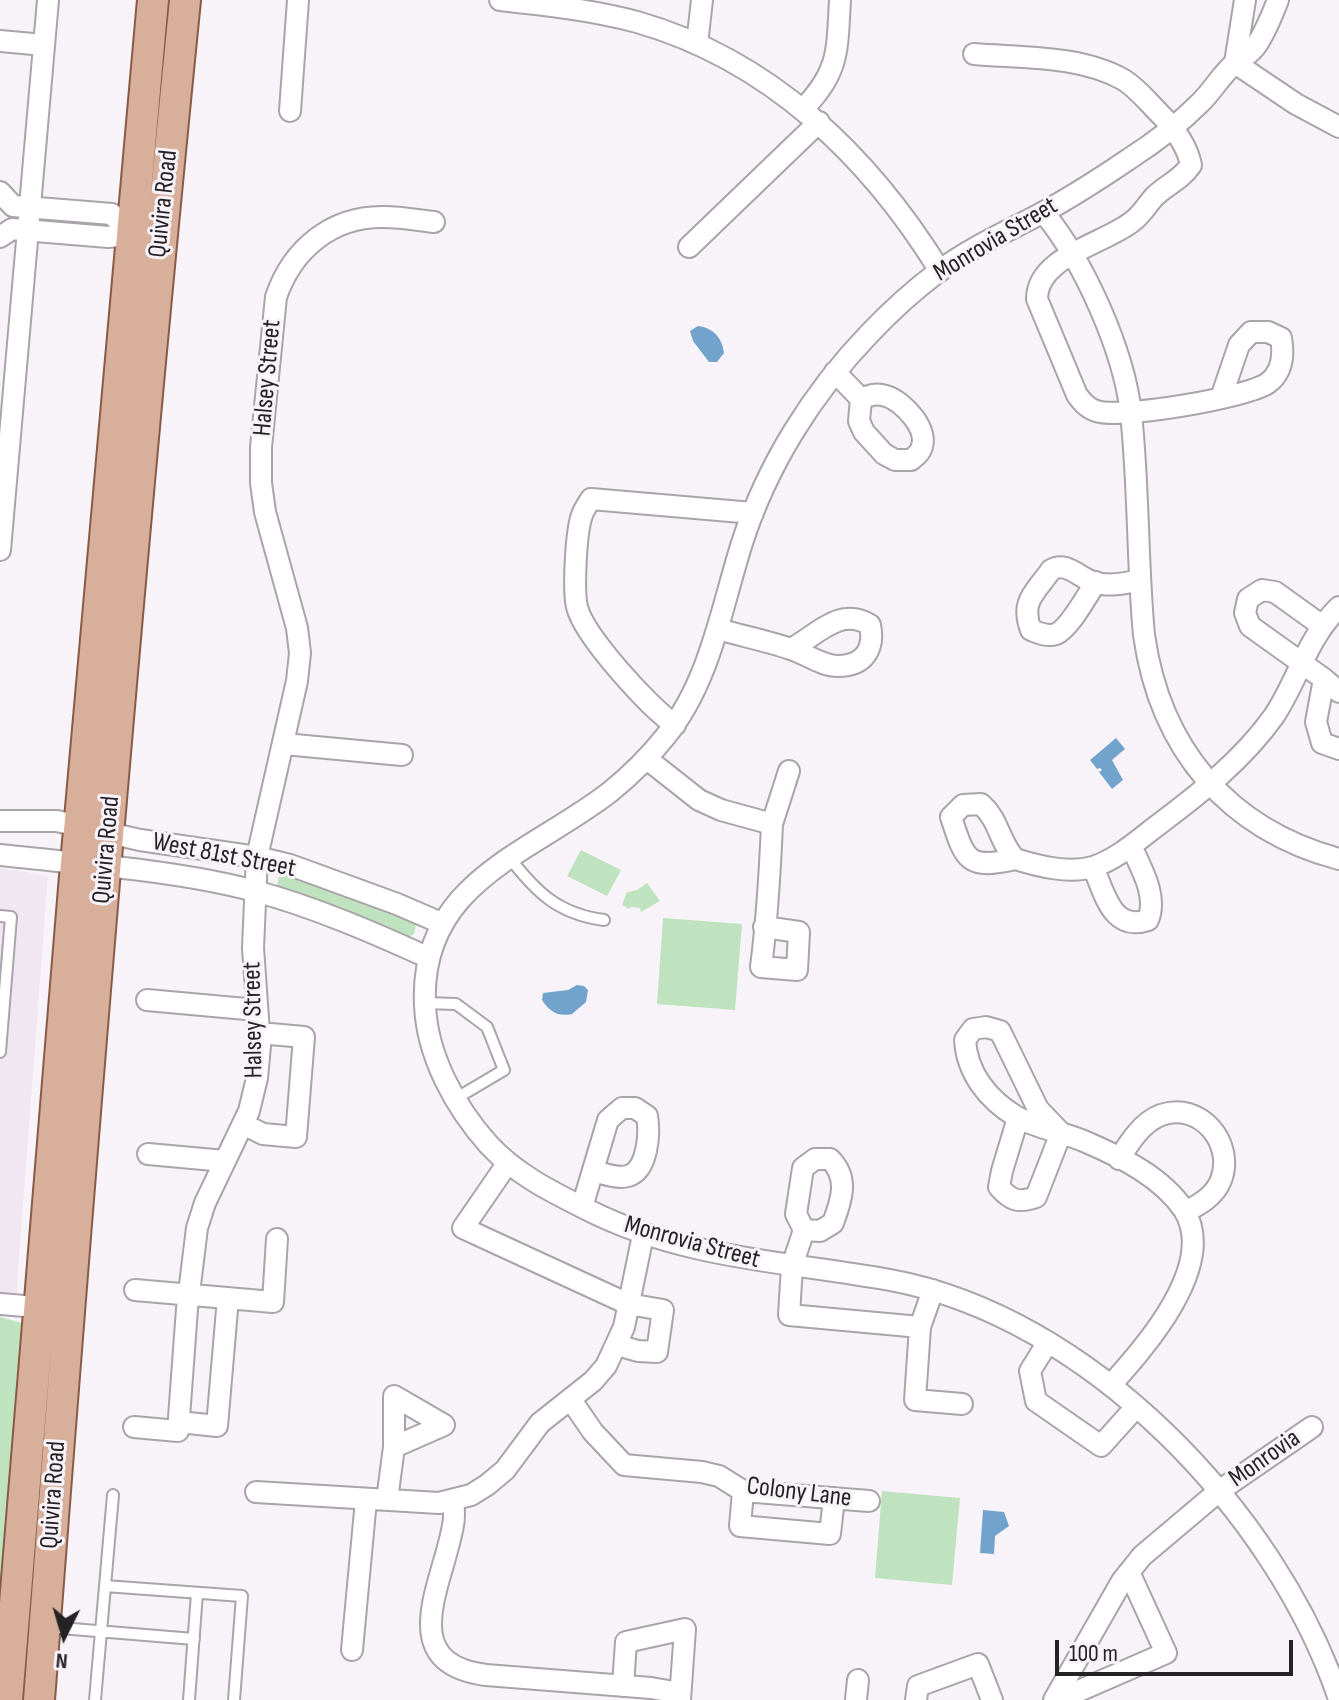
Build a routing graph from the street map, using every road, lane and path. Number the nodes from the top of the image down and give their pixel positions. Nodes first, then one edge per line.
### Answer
1 (39, 0) edge
2 (48, 0) edge
3 (153, 0) edge
4 (185, 0) edge
5 (298, 0) edge
6 (500, 0) edge
7 (702, 0) edge
8 (840, 0) edge
9 (1245, 0) edge
10 (1278, 0) edge
11 (0, 41) edge
12 (697, 44) junction
13 (44, 45) junction
14 (974, 54) dead end
15 (1235, 63) junction
16 (290, 111) dead end
17 (812, 115) junction
18 (1339, 127) edge
19 (1173, 128) junction
20 (0, 192) edge
21 (31, 207) junction
22 (1044, 213) junction
23 (434, 222) dead end
24 (29, 231) junction
25 (131, 235) junction
26 (0, 237) edge
27 (689, 247) dead end
28 (1072, 255) junction
29 (940, 271) junction
30 (835, 372) junction
31 (146, 387) junction
32 (7, 393) edge
33 (1221, 398) dead end
34 (861, 399) dead end
35 (1131, 412) junction
36 (753, 513) junction
37 (1, 528) edge
38 (0, 550) edge
39 (1139, 580) junction
40 (1096, 582) dead end
41 (1339, 607) edge
42 (1321, 625) junction
43 (718, 629) junction
44 (791, 649) dead end
45 (1300, 663) junction
46 (1332, 686) edge
47 (675, 725) junction
48 (284, 744) junction
49 (1339, 749) edge
50 (402, 755) dead end
51 (647, 759) junction
52 (789, 771) dead end
53 (1210, 783) junction
54 (0, 821) edge
55 (772, 824) junction
56 (94, 830) junction
57 (1131, 846) junction
58 (0, 855) edge
59 (257, 857) junction
60 (509, 857) junction
61 (1015, 859) dead end
62 (1339, 859) edge
63 (91, 866) junction
64 (1093, 867) junction
65 (255, 891) junction
66 (0, 916) edge
67 (604, 920) dead end
68 (441, 923) junction
69 (764, 927) dead end
70 (427, 957) junction
71 (147, 1000) dead end
72 (425, 1003) junction
73 (257, 1010) junction
74 (259, 1033) junction
75 (0, 1052) edge
76 (455, 1099) junction
77 (1018, 1118) junction
78 (243, 1124) junction
79 (1061, 1133) junction
80 (148, 1154) dead end
81 (1119, 1159) junction
82 (225, 1161) junction
83 (507, 1164) junction
84 (595, 1171) dead end
85 (582, 1207) junction
86 (1185, 1212) junction
87 (804, 1230) dead end
88 (643, 1235) junction
89 (277, 1239) dead end
90 (792, 1266) junction
91 (135, 1290) dead end
92 (933, 1290) junction
93 (189, 1294) junction
94 (228, 1298) junction
95 (0, 1304) edge
96 (628, 1304) junction
97 (54, 1308) junction
98 (920, 1327) junction
99 (1048, 1342) junction
100 (617, 1345) junction
101 (1111, 1385) junction
102 (571, 1400) junction
103 (962, 1404) dead end
104 (1136, 1407) junction
105 (134, 1427) dead end
106 (179, 1427) junction
107 (1312, 1427) dead end
108 (394, 1447) dead end
109 (743, 1491) junction
110 (1219, 1491) junction
111 (256, 1492) dead end
112 (113, 1495) dead end
113 (834, 1498) junction
114 (376, 1500) junction
115 (453, 1500) junction
116 (869, 1501) dead end
117 (1129, 1572) junction
118 (105, 1586) junction
119 (197, 1593) junction
120 (45, 1627) junction
121 (101, 1632) junction
122 (194, 1639) junction
123 (352, 1650) dead end
124 (1332, 1658) edge
125 (623, 1686) junction
126 (680, 1697) edge
127 (1339, 1699) edge
128 (7, 1700) edge
129 (39, 1700) edge
130 (95, 1700) edge
131 (189, 1700) edge
132 (234, 1700) edge
133 (916, 1700) edge
134 (992, 1700) edge
135 (1056, 1700) edge

1 - 2 street
2 - 13 street
3 - 25 main road, Quivira Road
4 - 31 main road, Quivira Road
5 - 16 street
6 - 12 street
7 - 12 street
8 - 17 street
9 - 15 street
10 - 15 street, Monrovia Street
11 - 13 street
12 - 17 street
13 - 21 street
14 - 19 street
15 - 18 street
15 - 19 street, Monrovia Street
17 - 27 street
17 - 29 street
19 - 22 street, Monrovia Street
19 - 28 street
20 - 21 street
21 - 24 street
21 - 25 street
22 - 28 street
22 - 29 street, Monrovia Street
23 - 48 street, Halsey Street
24 - 25 street
24 - 26 street
24 - 32 street
25 - 31 main road
25 - 56 main road, Quivira Road
28 - 35 street
28 - 35 street
29 - 30 street, Monrovia Street
30 - 34 street
30 - 36 street, Monrovia Street
31 - 56 main road, Quivira Road
32 - 37 street
33 - 35 street
35 - 39 street
36 - 43 street, Monrovia Street
36 - 47 street
37 - 38 street
39 - 40 street
39 - 53 street
41 - 42 street
42 - 45 street
42 - 45 street
43 - 44 street
43 - 47 street, Monrovia Street
45 - 46 street
45 - 53 street
46 - 49 street
47 - 51 street, Monrovia Street
48 - 50 street
48 - 59 street, Halsey Street
51 - 55 street
51 - 60 street, Monrovia Street
52 - 55 street
53 - 57 street
53 - 62 street
54 - 56 street, West 81st Street
55 - 69 street
56 - 59 street, West 81st Street
56 - 63 main road, Quivira Road
57 - 64 street
57 - 64 street
58 - 63 street, West 81st Street
59 - 65 street, Halsey Street
59 - 68 street, West 81st Street
60 - 67 lane
60 - 68 street, Monrovia Street
61 - 64 street
63 - 65 street, West 81st Street
63 - 97 main road, Quivira Road
65 - 70 street, West 81st Street
65 - 73 street, Halsey Street
66 - 75 lane
68 - 70 street, Monrovia Street
70 - 72 street, Monrovia Street
71 - 73 street
72 - 76 street, Monrovia Street
72 - 76 lane
73 - 74 street, Halsey Street
74 - 78 street, Halsey Street
74 - 78 street
76 - 83 street, Monrovia Street
77 - 79 street
77 - 79 street
77 - 79 street
78 - 82 street, Halsey Street
79 - 81 street
80 - 82 street
81 - 86 street
81 - 86 street
82 - 93 street, Halsey Street
83 - 85 street, Monrovia Street
83 - 96 street
84 - 85 street
85 - 88 street, Monrovia Street
86 - 101 street
87 - 90 street
88 - 90 street, Monrovia Street
88 - 96 street
89 - 94 street
90 - 92 street, Monrovia Street
90 - 98 street
91 - 93 street
92 - 98 street
92 - 99 street, Monrovia Street
93 - 94 street
93 - 106 street, Halsey Street
94 - 106 street
95 - 97 street
96 - 100 street
96 - 100 street
97 - 120 main road, Quivira Road
97 - 128 main road, Quivira Road
98 - 103 street
99 - 101 street, Monrovia Street
99 - 104 street
100 - 102 street
101 - 104 street, Monrovia Street
102 - 109 street, Colony Lane
102 - 115 street
104 - 110 street, Monrovia Street
105 - 106 street
107 - 110 street, Monrovia
108 - 114 street
109 - 113 street, Colony Lane
109 - 113 street
110 - 117 street, Monrovia
110 - 124 street, Monrovia Street
111 - 114 street
112 - 118 lane
113 - 116 street, Colony Lane
114 - 115 street
114 - 123 street
115 - 125 street
117 - 135 street, Monrovia
117 - 135 street
118 - 119 lane
118 - 121 lane
119 - 122 lane
119 - 132 lane
120 - 121 lane
120 - 129 main road, Quivira Road
121 - 122 lane
121 - 130 lane
122 - 131 lane
124 - 127 street, Monrovia Street
125 - 126 street
125 - 126 street
133 - 134 street

